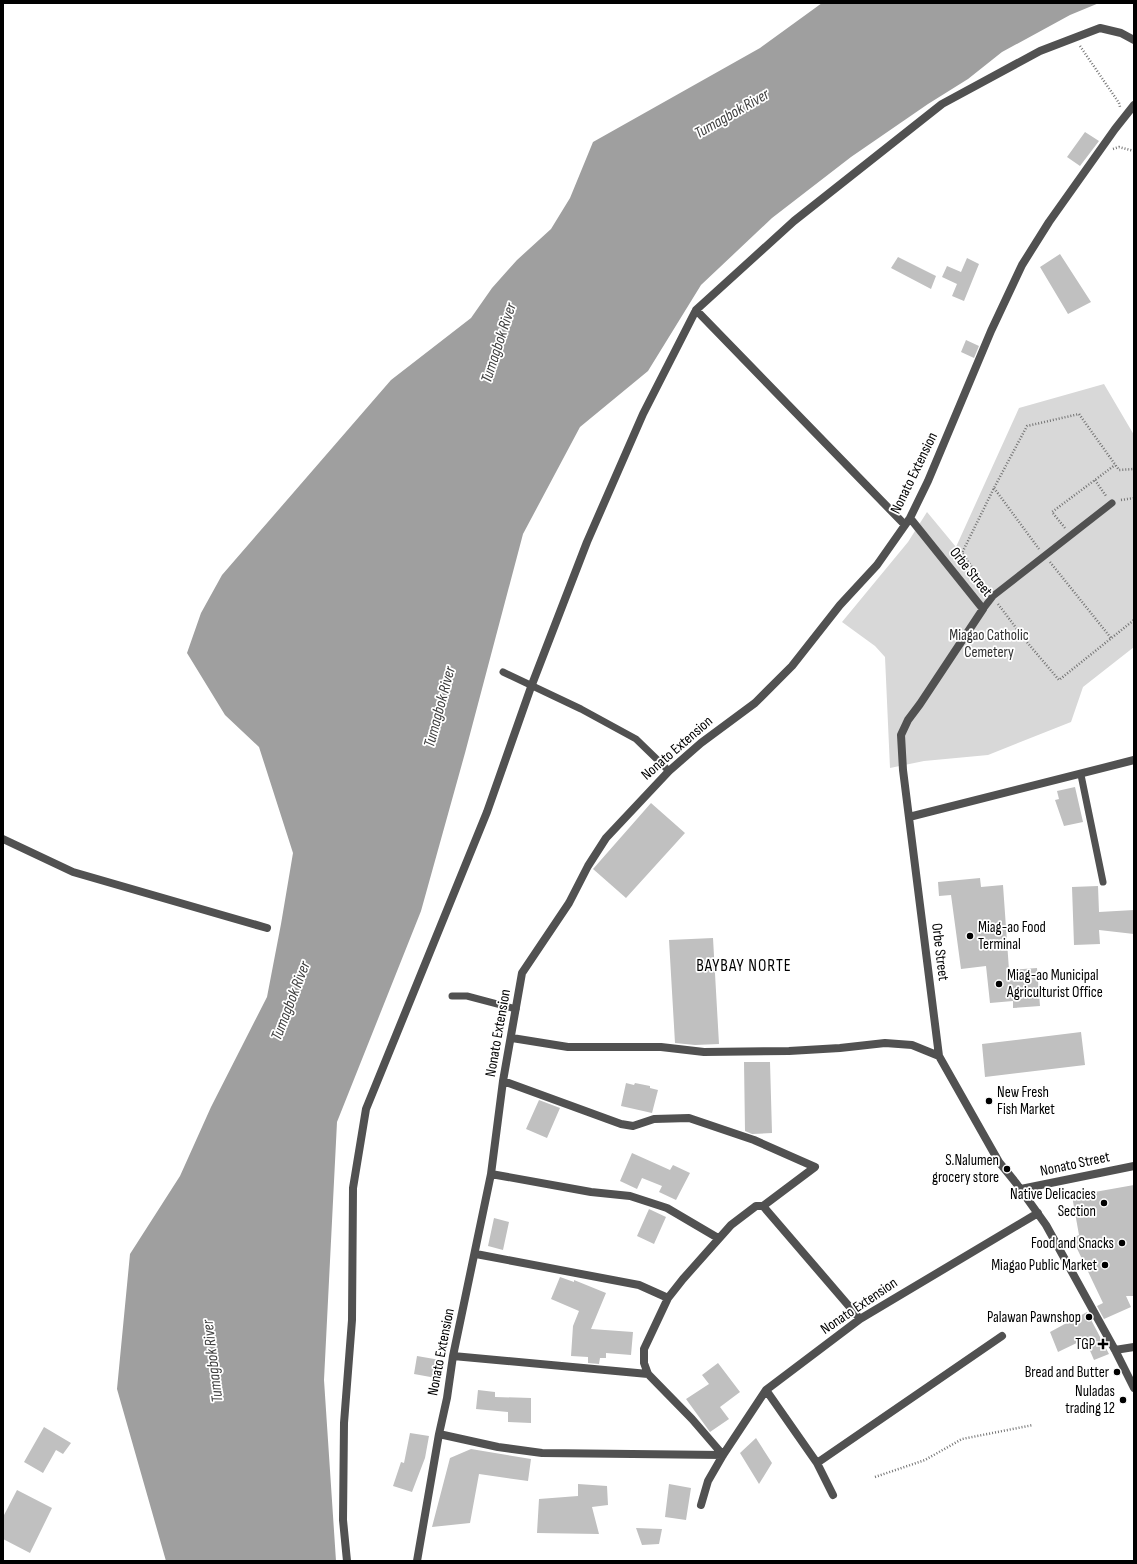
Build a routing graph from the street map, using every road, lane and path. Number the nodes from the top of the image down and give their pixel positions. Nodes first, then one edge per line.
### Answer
1 (1074, 37) junction
2 (1134, 40) edge
3 (1134, 105) edge
4 (1120, 109) dead end
5 (1134, 151) edge
6 (1098, 154) junction
7 (696, 310) junction
8 (1115, 465) junction
9 (1134, 469) edge
10 (1095, 480) junction
11 (1112, 503) joint
12 (907, 521) junction
13 (1070, 535) junction
14 (993, 596) junction
15 (983, 609) junction
16 (1134, 620) edge
17 (503, 672) dead end
18 (531, 687) junction
19 (1134, 760) edge
20 (669, 771) junction
21 (1081, 775) junction
22 (909, 817) junction
23 (3, 839) edge
24 (1103, 882) dead end
25 (267, 928) dead end
26 (452, 996) dead end
27 (516, 1008) junction
28 (512, 1038) junction
29 (938, 1056) junction
30 (503, 1082) junction
31 (1134, 1166) edge
32 (491, 1174) junction
33 (1019, 1186) junction
34 (764, 1206) junction
35 (1038, 1213) junction
36 (718, 1238) junction
37 (476, 1254) junction
38 (668, 1298) junction
39 (860, 1319) junction
40 (1002, 1336) dead end
41 (1134, 1347) edge
42 (1115, 1350) junction
43 (453, 1356) junction
44 (648, 1374) junction
45 (1134, 1388) edge
46 (766, 1390) junction
47 (1033, 1425) dead end
48 (439, 1434) junction
49 (723, 1455) junction
50 (817, 1463) junction
51 (875, 1477) dead end
52 (833, 1495) dead end
53 (701, 1505) dead end
54 (347, 1561) edge
55 (417, 1561) edge

1 - 2 street
1 - 4 path
1 - 7 street
3 - 6 street, Nonato Extension
5 - 6 path
6 - 12 street, Nonato Extension
7 - 12 street, Orbe Street
7 - 18 street
8 - 9 path
8 - 10 path
8 - 14 path
10 - 11 path
10 - 13 path
11 - 13 lane
12 - 15 street, Orbe Street
12 - 20 street, Nonato Extension
13 - 14 lane
14 - 15 lane
14 - 16 path
15 - 22 street, Orbe Street
17 - 18 lane
18 - 20 lane
18 - 54 street
19 - 21 street
20 - 27 street, Nonato Extension
21 - 22 street
21 - 24 lane
22 - 29 street, Orbe Street
23 - 25 street
26 - 27 lane
27 - 28 street, Nonato Extension
28 - 29 street
28 - 30 street, Nonato Extension
29 - 33 street, Orbe Street
30 - 32 street, Nonato Extension
30 - 34 street
31 - 33 street, Nonato Street
32 - 36 street
32 - 37 street, Nonato Extension
33 - 35 street, Orbe Street
34 - 36 street
34 - 39 street
35 - 39 street, Nonato Extension
35 - 42 street, Orbe Street
36 - 38 street
37 - 38 street
37 - 43 street, Nonato Extension
38 - 44 street
39 - 46 street, Nonato Extension
40 - 50 street
41 - 42 street
42 - 45 street, Orbe Street
43 - 44 street
43 - 48 street, Nonato Extension
44 - 49 street
46 - 49 street, Nonato Extension
46 - 50 street
47 - 51 path
48 - 49 street
48 - 55 street, Nonato Extension
49 - 53 street, Nonato Extension
50 - 52 street

